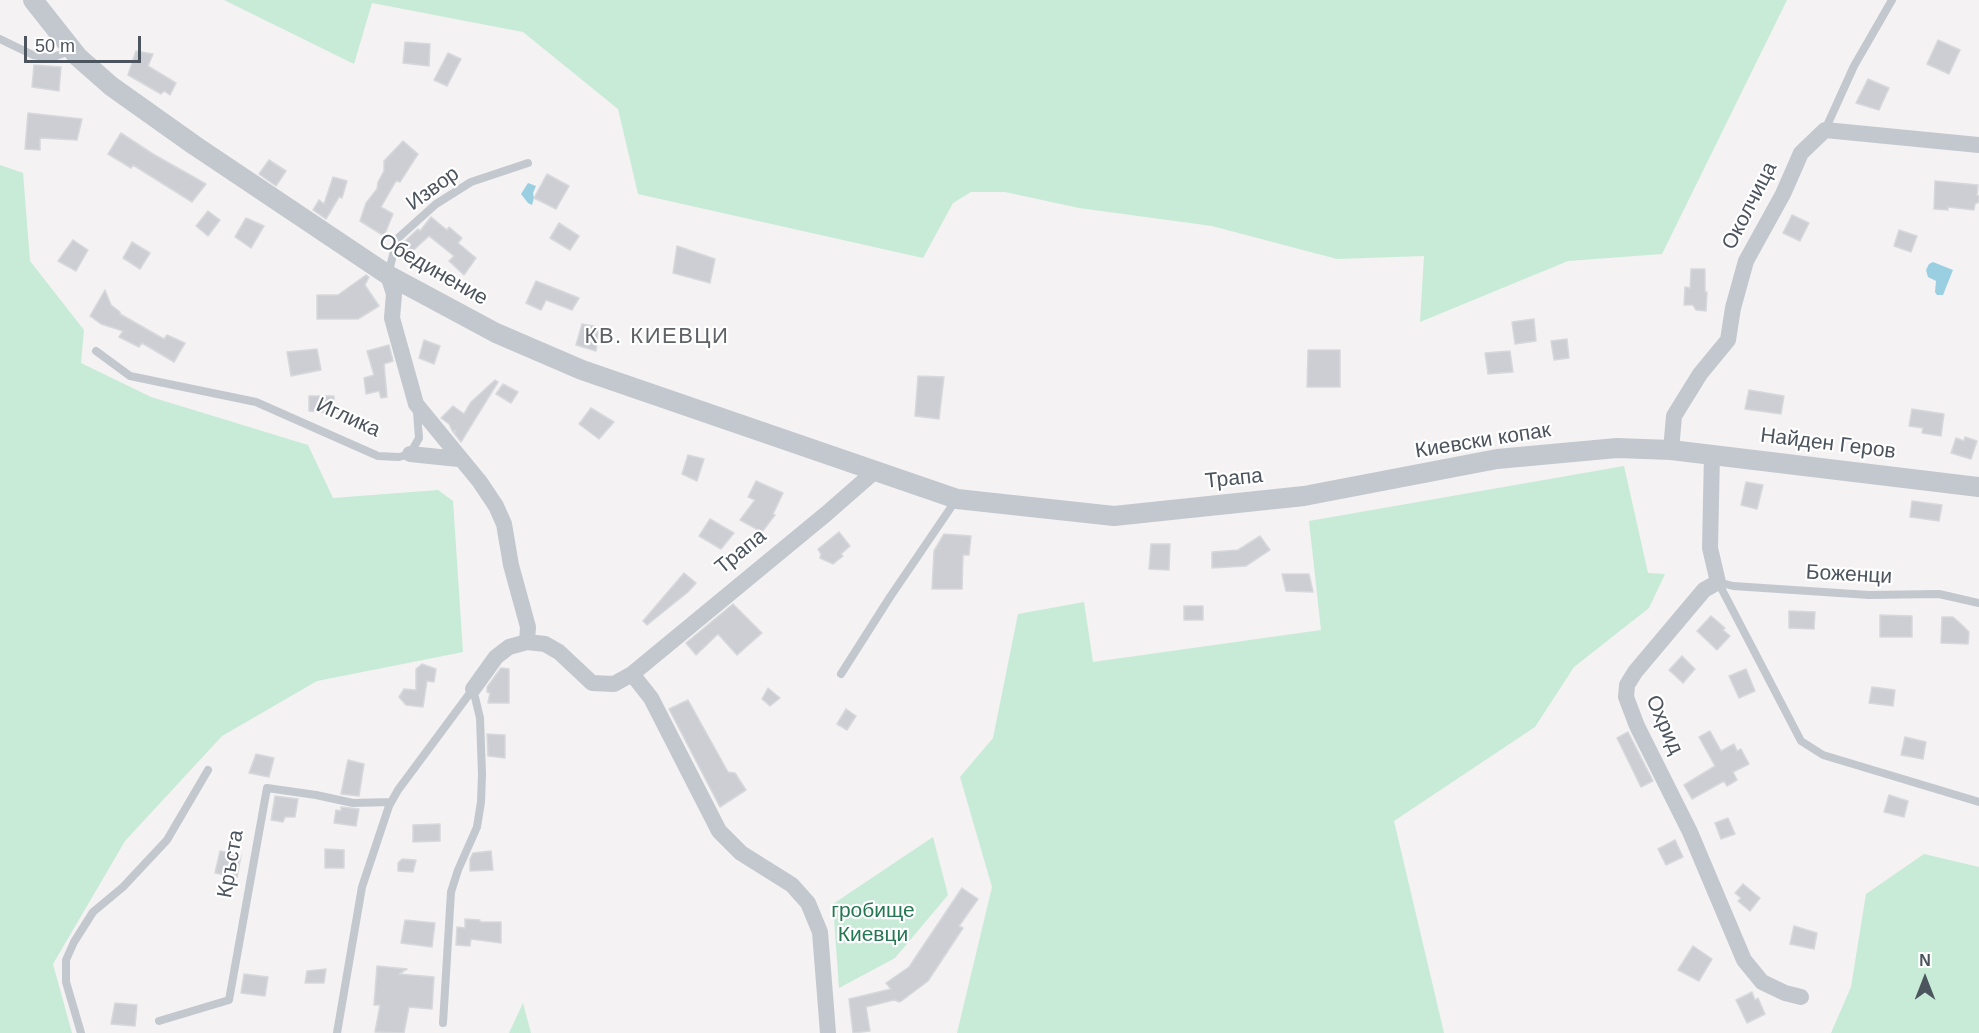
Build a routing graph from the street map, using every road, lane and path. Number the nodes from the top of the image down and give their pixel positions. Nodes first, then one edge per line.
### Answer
1 (33, 0) edge
2 (1892, 0) edge
3 (0, 39) edge
4 (73, 50) junction
5 (1825, 130) junction
6 (1979, 145) edge
7 (528, 164) dead end
8 (388, 275) junction
9 (96, 351) dead end
10 (416, 404) junction
11 (1671, 450) junction
12 (410, 454) junction
13 (1712, 454) junction
14 (459, 459) junction
15 (874, 472) junction
16 (1979, 487) edge
17 (1304, 496) joint
18 (957, 499) junction
19 (1718, 582) junction
20 (1979, 603) edge
21 (527, 642) junction
22 (633, 674) junction
23 (841, 674) dead end
24 (473, 689) junction
25 (208, 770) dead end
26 (391, 802) junction
27 (1979, 802) edge
28 (1802, 997) dead end
29 (159, 1021) dead end
30 (443, 1023) dead end
31 (81, 1033) edge
32 (337, 1033) edge
33 (828, 1033) edge

1 - 4 street, Обединение
2 - 5 lane
3 - 4 lane
4 - 8 street, Обединение
5 - 6 street
5 - 11 street, Околчица
7 - 8 lane, Извор
8 - 10 street
8 - 15 street, Обединение
9 - 12 lane, Иглика
10 - 12 lane
10 - 14 street
11 - 13 street, Найден Геров
11 - 17 street, Киевски копак
12 - 14 street
13 - 16 street, Найден Геров
13 - 19 street
14 - 21 street
15 - 18 street, Трапа
15 - 22 street, Трапа
17 - 18 street, Трапа
18 - 23 lane
19 - 20 lane, Боженци
19 - 27 lane
19 - 28 street, Охрид
21 - 22 street
21 - 24 street
22 - 33 street
24 - 26 lane
24 - 30 lane
25 - 31 lane
26 - 29 lane, Кръста
26 - 32 lane

